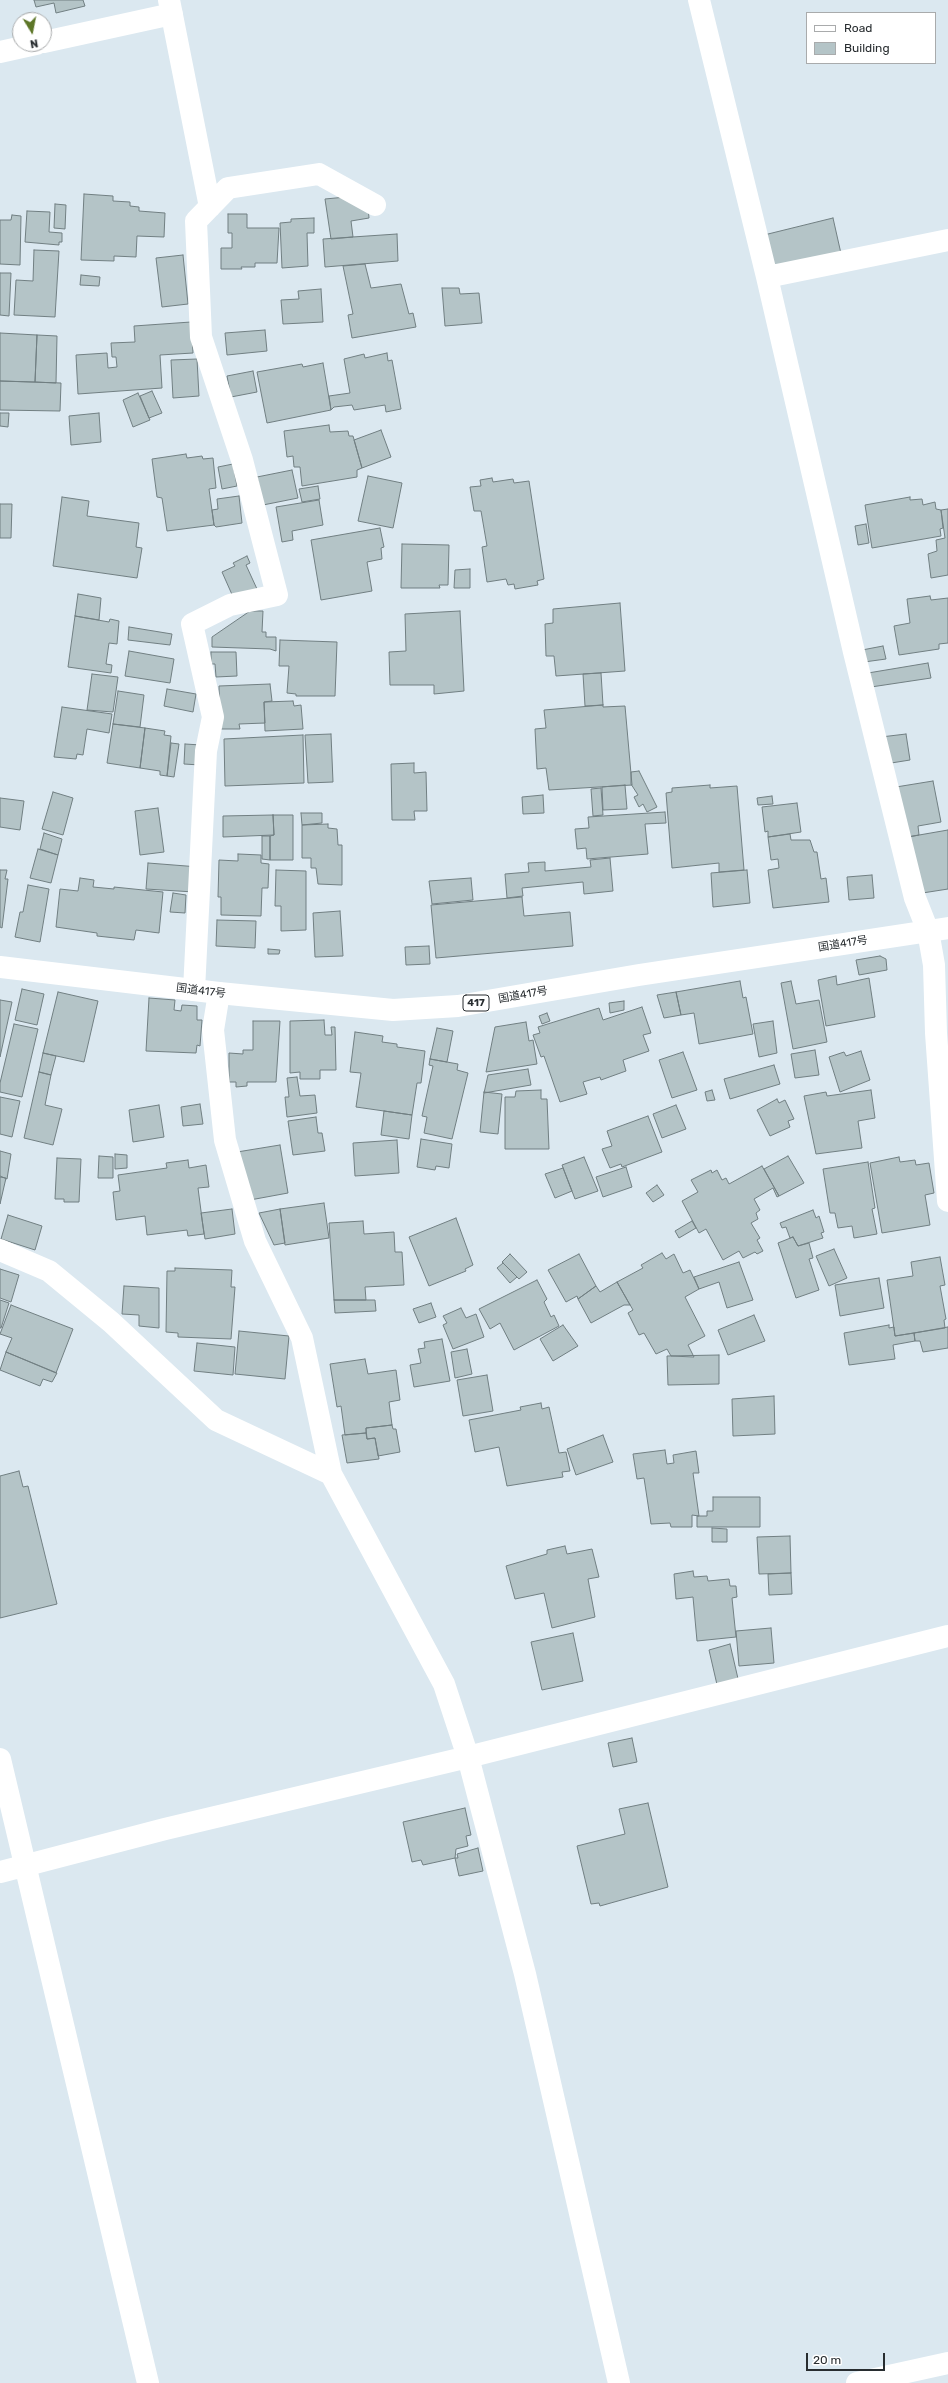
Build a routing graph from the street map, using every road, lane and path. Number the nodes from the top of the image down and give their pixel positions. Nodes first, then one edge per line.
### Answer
1 (699, 0) edge
2 (171, 7) edge
3 (52, 40) edge
4 (12, 49) edge
5 (0, 52) edge
6 (375, 205) dead end
7 (210, 207) junction
8 (948, 240) edge
9 (767, 277) junction
10 (938, 930) edge
11 (0, 967) edge
12 (194, 990) junction
13 (219, 993) junction
14 (942, 1036) edge
15 (948, 1201) edge
16 (0, 1250) edge
17 (332, 1474) junction
18 (948, 1636) edge
19 (468, 1757) junction
20 (0, 1758) edge
21 (26, 1866) junction
22 (0, 1872) edge
23 (948, 2363) edge
24 (148, 2383) edge
25 (619, 2383) edge
26 (857, 2383) edge

1 - 9 main road
2 - 3 main road
2 - 7 main road
4 - 5 main road
6 - 7 main road
7 - 12 main road
8 - 9 main road
9 - 10 main road
10 - 13 main road, 国道417号 / 417
10 - 14 main road
11 - 12 main road, 国道417号 / 417
12 - 13 main road, 国道417号 / 417
13 - 17 main road
14 - 15 main road
16 - 17 main road
17 - 19 main road
18 - 19 main road
19 - 21 main road
19 - 25 main road
20 - 21 main road
21 - 22 main road
21 - 24 main road
23 - 26 main road

